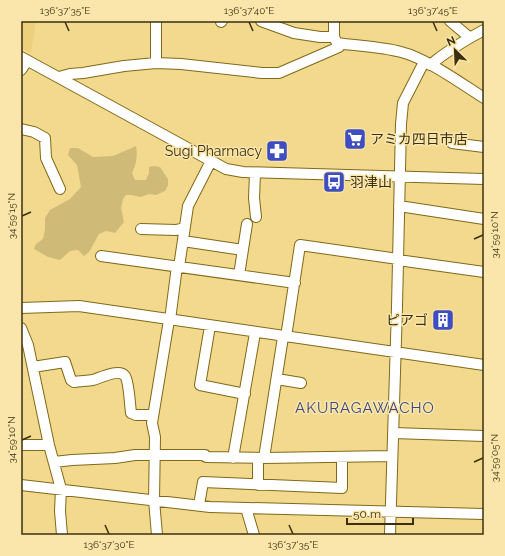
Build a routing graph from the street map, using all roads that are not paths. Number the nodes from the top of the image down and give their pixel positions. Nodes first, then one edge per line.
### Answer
1 (156, 21) edge
2 (261, 21) edge
3 (334, 21) edge
4 (450, 21) edge
5 (484, 30) edge
6 (469, 37) junction
7 (336, 40) junction
8 (24, 59) edge
9 (156, 63) junction
10 (427, 63) junction
11 (21, 70) edge
12 (59, 77) junction
13 (484, 98) edge
14 (21, 129) edge
15 (452, 143) dead end
16 (484, 147) edge
17 (211, 161) junction
18 (255, 173) junction
19 (400, 176) junction
20 (484, 179) edge
21 (60, 189) dead end
22 (399, 206) junction
23 (256, 217) dead end
24 (484, 219) edge
25 (247, 224) dead end
26 (184, 228) junction
27 (141, 229) dead end
28 (183, 241) junction
29 (243, 250) junction
30 (102, 256) dead end
31 (398, 260) junction
32 (178, 266) junction
33 (484, 272) edge
34 (239, 275) junction
35 (295, 283) junction
36 (21, 308) edge
37 (169, 320) junction
38 (210, 326) junction
39 (21, 328) edge
40 (255, 333) junction
41 (285, 337) junction
42 (395, 353) junction
43 (484, 365) edge
44 (33, 367) junction
45 (277, 379) junction
46 (300, 383) dead end
47 (245, 394) junction
48 (153, 415) junction
49 (393, 433) junction
50 (484, 436) edge
51 (21, 445) edge
52 (49, 445) junction
53 (154, 455) junction
54 (392, 456) junction
55 (233, 458) junction
56 (261, 458) junction
57 (342, 458) junction
58 (54, 462) junction
59 (21, 485) edge
60 (258, 485) junction
61 (61, 489) junction
62 (154, 500) junction
63 (199, 505) junction
64 (246, 508) junction
65 (391, 511) junction
66 (484, 514) edge
67 (62, 535) edge
68 (157, 535) edge
69 (254, 535) edge
70 (390, 535) edge

1 - 9 street
2 - 7 street
3 - 7 street
4 - 6 street
5 - 6 street
6 - 10 street
7 - 9 street
7 - 10 street
8 - 11 street
8 - 12 street
9 - 12 street
10 - 13 street
10 - 19 street
12 - 17 street
14 - 21 street
15 - 16 street
17 - 18 street
17 - 26 street
18 - 19 street
18 - 23 street
19 - 20 street
19 - 22 street
22 - 24 street
22 - 31 street
25 - 29 street
26 - 27 street
26 - 28 street
28 - 29 street
28 - 32 street
29 - 34 street
30 - 32 street
31 - 33 street
31 - 35 street
31 - 42 street
32 - 34 street
32 - 37 street
34 - 35 street
35 - 41 street
36 - 37 street
37 - 38 street
37 - 48 street
38 - 40 street
38 - 47 street
39 - 44 street
40 - 41 street
40 - 47 street
41 - 42 street
41 - 45 street
42 - 43 street
42 - 49 street
44 - 48 street
44 - 52 street
45 - 46 street
45 - 56 street
47 - 55 street
48 - 53 street
49 - 50 street
49 - 54 street
51 - 52 street
52 - 58 street
53 - 55 street
53 - 58 street
53 - 62 street
54 - 57 street
54 - 65 street
55 - 56 street
56 - 57 street
56 - 60 street
57 - 60 street
58 - 61 street
59 - 61 street
60 - 63 street
61 - 62 street
61 - 67 street
62 - 63 street
62 - 68 street
63 - 64 street
64 - 65 street
64 - 69 street
65 - 66 street
65 - 70 street

